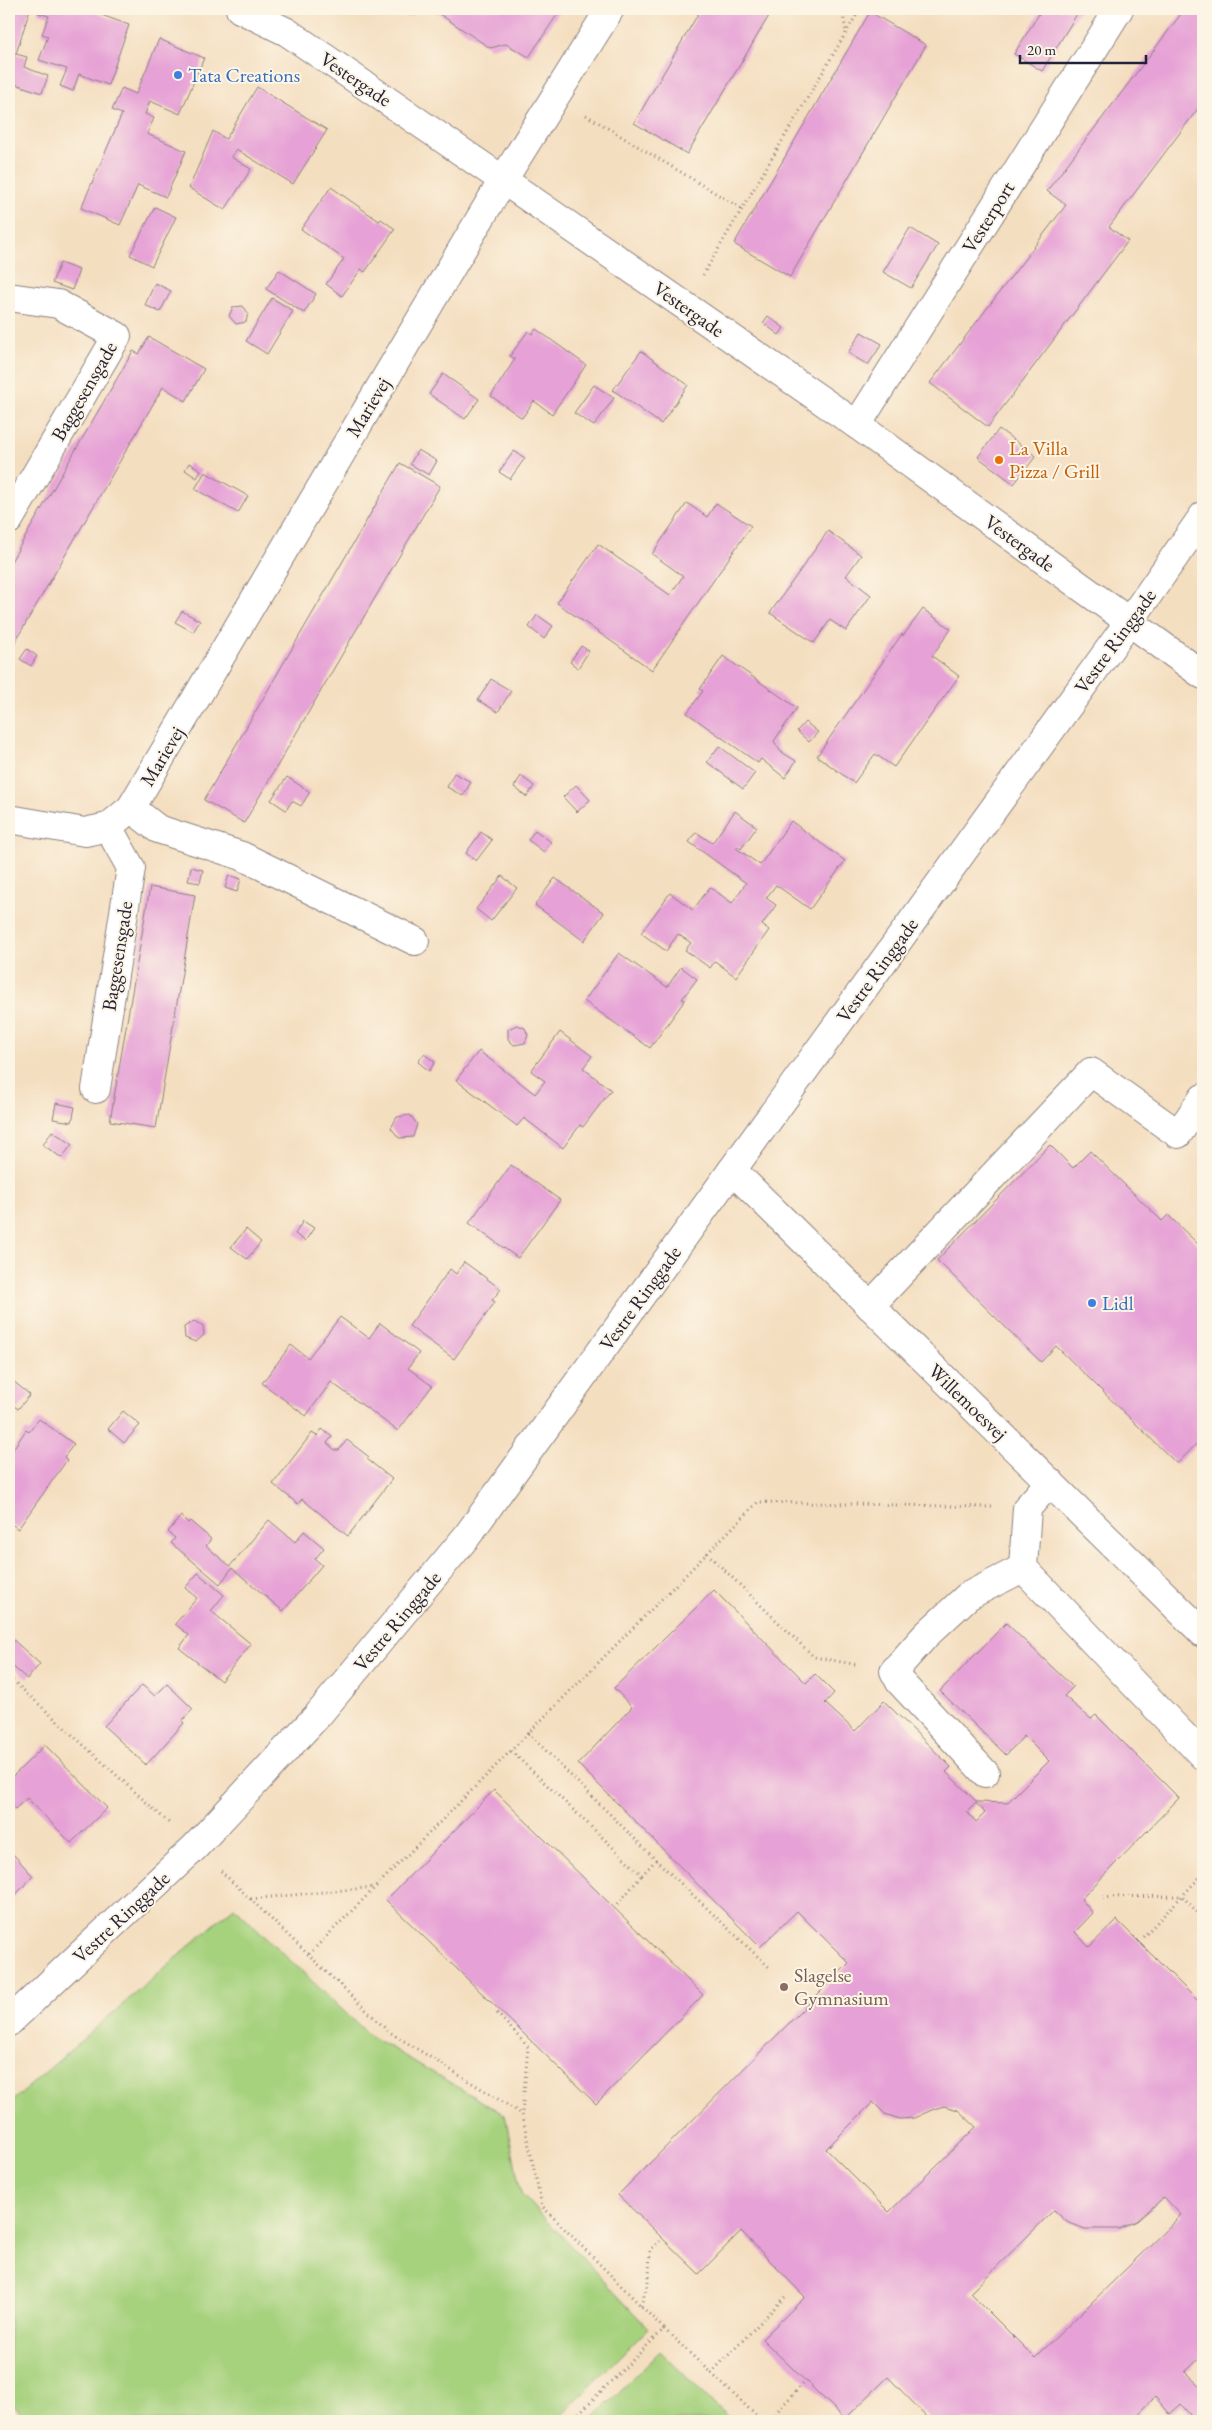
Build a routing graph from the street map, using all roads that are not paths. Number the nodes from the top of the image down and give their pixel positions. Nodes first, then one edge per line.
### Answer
1 (240, 9) edge
2 (610, 9) edge
3 (1119, 9) edge
4 (503, 180) junction
5 (9, 296) edge
6 (857, 425) junction
7 (1203, 516) edge
8 (9, 520) edge
9 (1130, 622) junction
10 (1203, 675) edge
11 (131, 808) junction
12 (9, 819) edge
13 (108, 827) junction
14 (415, 941) dead end
15 (96, 1089) dead end
16 (1203, 1098) edge
17 (732, 1170) junction
18 (870, 1306) junction
19 (1050, 1482) junction
20 (1023, 1568) junction
21 (1203, 1633) edge
22 (1199, 1743) edge
23 (985, 1773) dead end
24 (9, 2022) edge

1 - 4 street, Vestergade
2 - 4 street, Marievej
3 - 6 street, Vesterport
4 - 6 street, Vestergade
4 - 11 street, Marievej
5 - 8 street, Baggesensgade
6 - 9 street, Vestergade
7 - 9 street, Vestre Ringgade
9 - 10 street, Vestergade
9 - 17 street, Vestre Ringgade
11 - 13 street
11 - 14 street
12 - 13 street
13 - 15 street, Baggesensgade
16 - 18 street
17 - 18 street, Willemoesvej
17 - 24 street, Vestre Ringgade
18 - 19 street, Willemoesvej
19 - 20 street
19 - 21 street, Willemoesvej
20 - 22 street
20 - 23 street

